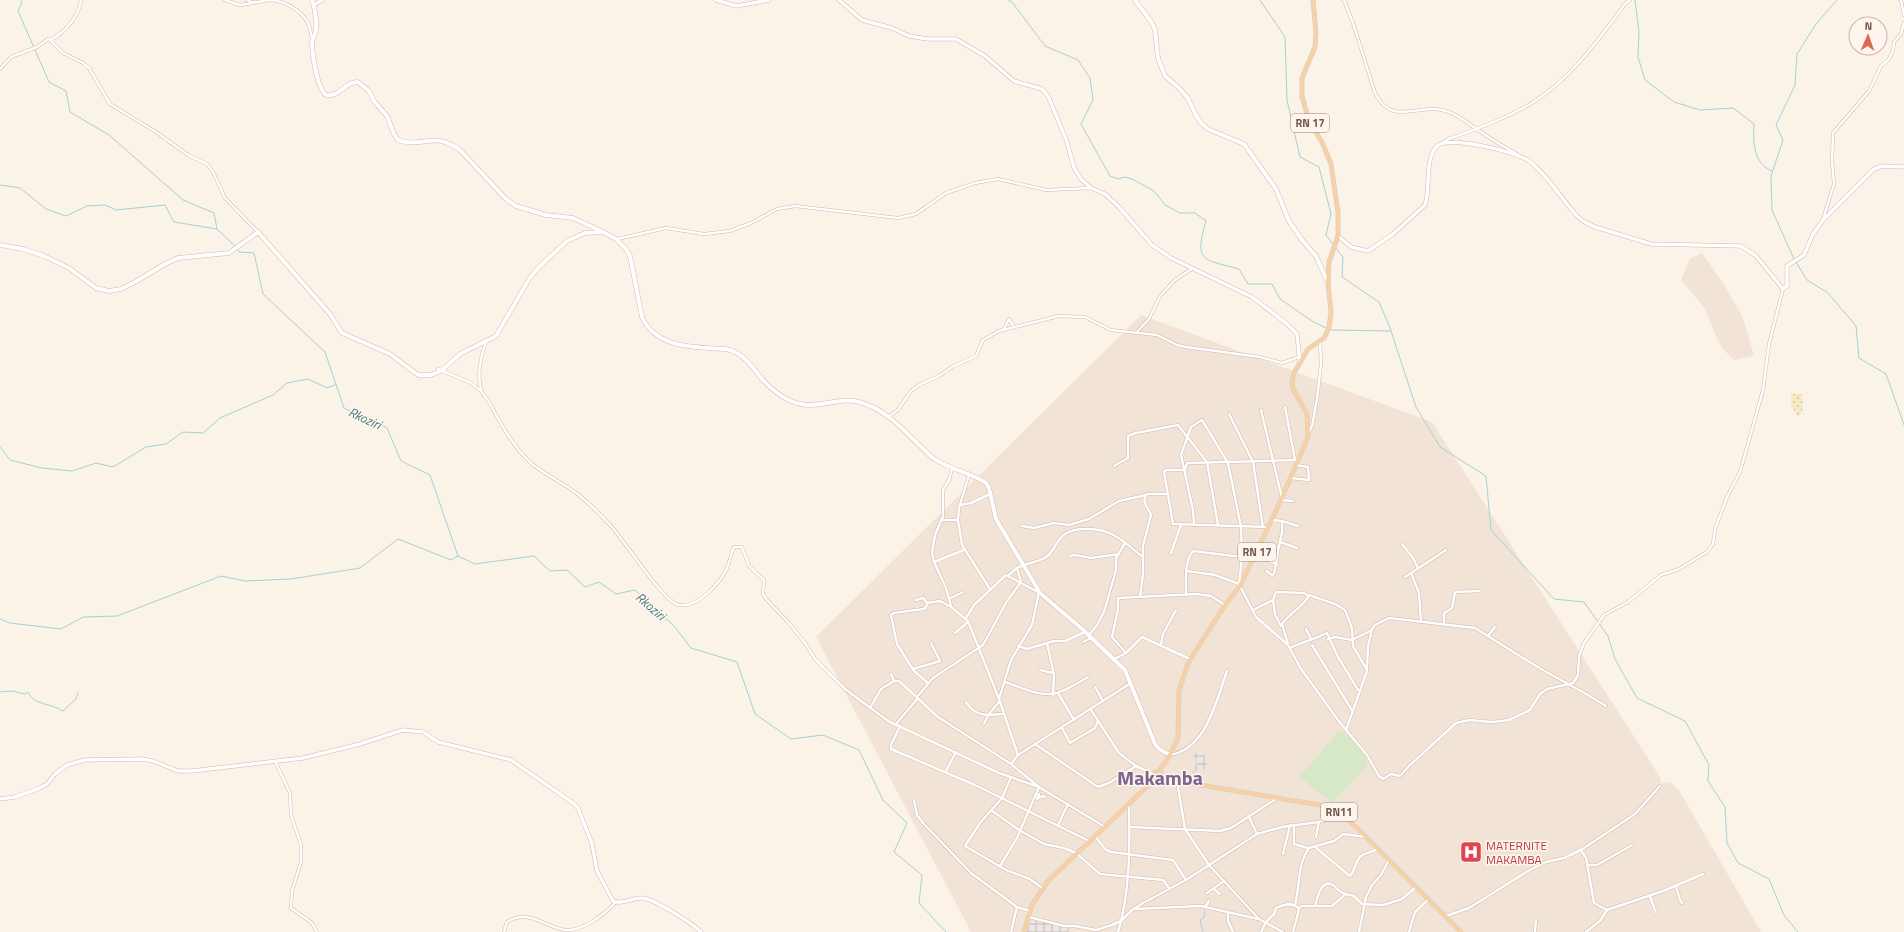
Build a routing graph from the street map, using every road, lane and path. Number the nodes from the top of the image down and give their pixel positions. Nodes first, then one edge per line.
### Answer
1 (81, 0) edge
2 (225, 0) edge
3 (248, 0) edge
4 (312, 0) edge
5 (322, 0) edge
6 (716, 0) edge
7 (769, 0) edge
8 (838, 0) edge
9 (1135, 0) edge
10 (1313, 0) edge
11 (1344, 0) edge
12 (1630, 0) edge
13 (1901, 0) edge
14 (253, 3) junction
15 (314, 5) junction
16 (1904, 15) edge
17 (1904, 23) edge
18 (312, 39) junction
19 (50, 40) junction
20 (0, 69) edge
21 (1476, 129) junction
22 (1444, 143) junction
23 (1524, 158) junction
24 (1904, 167) edge
25 (1058, 184) dead end
26 (1059, 188) junction
27 (1091, 188) junction
28 (1279, 196) junction
29 (1274, 198) dead end
30 (1823, 220) junction
31 (1298, 227) dead end
32 (1294, 229) junction
33 (258, 232) junction
34 (603, 232) junction
35 (1338, 236) junction
36 (616, 239) junction
37 (0, 245) edge
38 (1194, 268) junction
39 (1328, 284) junction
40 (1783, 289) junction
41 (1014, 327) junction
42 (1004, 330) junction
43 (1137, 333) junction
44 (1320, 340) junction
45 (486, 342) junction
46 (1299, 357) junction
47 (1300, 363) junction
48 (440, 370) junction
49 (481, 391) junction
50 (1285, 407) dead end
51 (1262, 410) dead end
52 (1229, 414) dead end
53 (888, 416) junction
54 (1309, 432) junction
55 (1187, 436) junction
56 (1297, 460) junction
57 (1273, 461) junction
58 (1207, 462) junction
59 (1253, 462) junction
60 (1228, 463) junction
61 (1296, 465) junction
62 (1114, 466) dead end
63 (952, 469) junction
64 (1185, 470) junction
65 (970, 476) junction
66 (1291, 478) junction
67 (990, 494) junction
68 (1167, 494) junction
69 (1146, 495) junction
70 (1282, 500) junction
71 (1293, 501) dead end
72 (960, 505) junction
73 (941, 520) junction
74 (958, 520) junction
75 (1272, 520) junction
76 (1282, 522) junction
77 (610, 525) junction
78 (1181, 525) junction
79 (1194, 525) junction
80 (1218, 525) junction
81 (1022, 526) dead end
82 (1298, 526) dead end
83 (1240, 527) junction
84 (1266, 527) junction
85 (607, 528) dead end
86 (1280, 543) junction
87 (1125, 544) junction
88 (1402, 544) dead end
89 (1297, 548) dead end
90 (964, 550) junction
91 (1446, 550) dead end
92 (1171, 553) dead end
93 (1119, 554) junction
94 (1070, 556) dead end
95 (1255, 556) junction
96 (1143, 557) junction
97 (1242, 557) junction
98 (1269, 561) dead end
99 (934, 562) junction
100 (1277, 564) junction
101 (1025, 566) junction
102 (1017, 568) junction
103 (1418, 568) junction
104 (1187, 571) junction
105 (1266, 571) dead end
106 (1411, 573) junction
107 (1008, 576) junction
108 (1405, 577) dead end
109 (1021, 582) junction
110 (1240, 585) junction
111 (990, 589) junction
112 (963, 592) dead end
113 (1040, 592) junction
114 (1480, 592) dead end
115 (1186, 595) junction
116 (1308, 595) junction
117 (1140, 597) junction
118 (949, 599) junction
119 (916, 600) dead end
120 (1273, 600) junction
121 (927, 603) junction
122 (1225, 605) junction
123 (951, 607) junction
124 (1176, 610) dead end
125 (1253, 610) junction
126 (966, 618) junction
127 (968, 622) junction
128 (1421, 622) junction
129 (1444, 624) junction
130 (1282, 626) junction
131 (1495, 627) dead end
132 (1306, 629) dead end
133 (1372, 630) junction
134 (955, 633) dead end
135 (1088, 634) junction
136 (1488, 636) junction
137 (1310, 639) junction
138 (1328, 639) junction
139 (1352, 640) junction
140 (1083, 642) dead end
141 (931, 643) dead end
142 (1047, 643) junction
143 (1161, 644) junction
144 (1018, 646) junction
145 (1289, 646) junction
146 (1312, 646) dead end
147 (978, 650) junction
148 (1126, 653) junction
149 (1190, 659) junction
150 (1114, 660) junction
151 (913, 669) junction
152 (1040, 670) dead end
153 (1367, 670) junction
154 (1227, 671) dead end
155 (1053, 673) junction
156 (891, 674) dead end
157 (1088, 677) dead end
158 (894, 681) junction
159 (1005, 682) junction
160 (928, 683) junction
161 (1132, 683) junction
162 (1566, 683) junction
163 (1095, 687) dead end
164 (1358, 691) junction
165 (1058, 693) junction
166 (1054, 695) junction
167 (917, 697) junction
168 (999, 700) junction
169 (1103, 701) junction
170 (966, 702) dead end
171 (1606, 706) dead end
172 (870, 708) junction
173 (1091, 710) junction
174 (1354, 713) junction
175 (1004, 714) junction
176 (988, 715) junction
177 (1074, 720) junction
178 (1098, 720) junction
179 (896, 724) junction
180 (984, 724) dead end
181 (900, 726) junction
182 (1062, 728) junction
183 (1346, 730) junction
184 (1035, 744) junction
185 (956, 752) junction
186 (1018, 755) junction
187 (1170, 755) junction
188 (275, 761) junction
189 (1011, 764) junction
190 (1136, 766) junction
191 (946, 771) junction
192 (1160, 773) junction
193 (1153, 774) junction
194 (1011, 776) junction
195 (1155, 779) junction
196 (1160, 780) junction
197 (1171, 780) junction
198 (1177, 781) junction
199 (1660, 786) dead end
200 (1039, 787) junction
201 (1278, 797) junction
202 (1002, 798) junction
203 (0, 799) edge
204 (914, 800) dead end
205 (1068, 804) junction
206 (1129, 806) junction
207 (991, 810) junction
208 (1029, 810) junction
209 (1342, 814) junction
210 (1249, 817) junction
211 (1318, 822) junction
212 (1058, 825) junction
213 (1290, 825) junction
214 (1294, 825) junction
215 (1105, 827) junction
216 (1130, 828) junction
217 (1185, 829) junction
218 (1019, 830) junction
219 (1257, 834) junction
220 (1094, 836) junction
221 (1316, 837) dead end
222 (1366, 837) junction
223 (1089, 841) junction
224 (1632, 845) dead end
225 (1314, 846) junction
226 (1309, 848) junction
227 (1378, 848) junction
228 (1581, 850) junction
229 (1076, 853) junction
230 (1128, 854) junction
231 (1283, 854) dead end
232 (1389, 859) junction
233 (1209, 864) junction
234 (1587, 864) junction
235 (1000, 866) junction
236 (1703, 874) dead end
237 (1127, 877) junction
238 (1186, 880) junction
239 (1224, 881) junction
240 (1416, 886) junction
241 (1676, 886) junction
242 (1042, 888) junction
243 (1169, 888) junction
244 (1214, 889) junction
245 (1207, 893) dead end
246 (1220, 894) dead end
247 (1346, 894) junction
248 (1650, 896) junction
249 (1429, 899) junction
250 (1209, 901) dead end
251 (616, 902) junction
252 (1364, 903) junction
253 (1682, 903) dead end
254 (1295, 905) junction
255 (1315, 906) junction
256 (1017, 907) junction
257 (1206, 907) junction
258 (1299, 908) junction
259 (1134, 909) junction
260 (1607, 910) junction
261 (1030, 911) junction
262 (1228, 912) junction
263 (1656, 913) dead end
264 (1445, 916) junction
265 (1028, 917) junction
266 (1259, 919) junction
267 (1536, 920) dead end
268 (1121, 921) junction
269 (1266, 922) junction
270 (1071, 927) junction
271 (1095, 931) edge
272 (317, 932) edge
273 (504, 932) edge
274 (701, 932) edge
275 (1011, 932) edge
276 (1024, 932) edge
277 (1070, 932) edge
278 (1118, 932) edge
279 (1233, 932) edge
280 (1261, 932) edge
281 (1281, 932) edge
282 (1293, 932) edge
283 (1359, 932) edge
284 (1409, 932) edge
285 (1462, 932) edge
286 (1534, 932) edge
287 (1586, 932) edge

1 - 19 street
2 - 14 street
3 - 14 street
4 - 15 main road
5 - 15 street
6 - 7 street
8 - 27 street
9 - 28 main road
10 - 35 main road, RN 17
11 - 21 street
12 - 21 street
13 - 16 street
14 - 18 street
15 - 18 main road
17 - 30 street
18 - 34 main road
19 - 20 street
19 - 33 street
21 - 22 street
21 - 23 street
22 - 23 street
22 - 35 street
23 - 40 street
24 - 30 street
25 - 26 street
26 - 27 street
26 - 36 street
27 - 38 street
28 - 29 street
28 - 32 main road
30 - 40 street
31 - 32 street
32 - 39 main road
33 - 37 main road
33 - 48 main road
34 - 36 main road
34 - 45 main road
35 - 39 main road, RN 17
36 - 53 main road
38 - 43 street
38 - 46 street
39 - 44 main road, RN 17
40 - 162 street
41 - 42 street
41 - 42 street
41 - 43 street
42 - 53 street
43 - 46 street
44 - 47 main road, RN 17
44 - 54 street
45 - 48 main road
45 - 49 street
46 - 47 street
47 - 54 main road, RN 17
48 - 49 street
49 - 77 street
50 - 56 street
51 - 57 street
52 - 59 street
53 - 63 main road
54 - 56 main road, RN 17
55 - 58 street
55 - 60 street
55 - 62 street
55 - 64 street
56 - 57 street
56 - 61 main road, RN 17
57 - 59 street
57 - 70 street
58 - 60 street
58 - 64 street
58 - 80 street
59 - 60 street
59 - 84 street
60 - 83 street
61 - 66 main road, RN 17
61 - 66 street
63 - 65 main road
63 - 73 street
64 - 68 street
64 - 79 street
65 - 67 main road
65 - 72 street
66 - 70 main road, RN 17
67 - 72 street
67 - 101 main road
68 - 69 street
68 - 78 street
69 - 81 street
69 - 96 street
70 - 71 street
70 - 75 main road, RN 17
72 - 74 street
73 - 74 street
73 - 99 street
74 - 90 street
75 - 76 street
75 - 84 main road, RN 17
76 - 82 street
76 - 86 street
77 - 85 street
77 - 172 street
78 - 79 street
78 - 92 street
79 - 80 street
80 - 83 street
83 - 84 street
83 - 97 street
84 - 95 main road, RN 17
86 - 89 street
86 - 95 street
86 - 100 street
87 - 93 street
87 - 96 street
87 - 101 street
88 - 103 street
90 - 99 street
90 - 111 street
91 - 103 street
93 - 94 street
93 - 135 street
95 - 110 main road, RN 17
96 - 117 street
97 - 104 street
97 - 110 street
98 - 100 street
99 - 118 street
100 - 105 street
101 - 102 street
101 - 113 main road
102 - 107 street
102 - 109 street
103 - 106 street
104 - 110 street
104 - 115 street
106 - 108 street
106 - 128 street
107 - 109 street
107 - 111 street
109 - 113 street
109 - 147 street
110 - 122 main road, RN 17
110 - 125 street
111 - 126 street
112 - 118 street
113 - 135 main road
113 - 144 street
114 - 129 street
115 - 117 street
115 - 122 street
116 - 120 street
116 - 130 street
116 - 139 street
117 - 148 street
118 - 123 street
119 - 121 street
120 - 125 street
120 - 130 street
121 - 123 street
121 - 151 street
122 - 149 main road, RN 17
123 - 126 street
124 - 143 street
125 - 145 street
126 - 127 street
127 - 134 street
127 - 147 street
128 - 129 street
128 - 133 street
129 - 136 street
130 - 145 street
131 - 136 street
132 - 137 street
133 - 139 street
133 - 153 street
135 - 140 street
135 - 142 street
135 - 150 main road
136 - 162 street
137 - 138 street
137 - 145 street
138 - 139 street
138 - 164 street
139 - 153 street
141 - 151 street
142 - 144 street
142 - 155 street
143 - 148 street
143 - 149 street
144 - 159 street
145 - 183 street
146 - 174 street
147 - 160 street
147 - 168 street
148 - 150 street
149 - 187 main road, RN 17
150 - 161 main road
151 - 160 street
152 - 155 street
153 - 164 street
154 - 187 street
155 - 166 street
156 - 158 street
157 - 165 street
158 - 167 street
158 - 172 street
159 - 166 street
159 - 168 street
160 - 167 street
161 - 169 street
161 - 187 main road
162 - 171 street
162 - 183 street
163 - 169 street
164 - 174 street
165 - 166 street
165 - 177 street
167 - 179 street
167 - 189 street
168 - 175 street
168 - 176 street
169 - 173 street
170 - 176 street
172 - 179 street
173 - 177 street
173 - 178 street
174 - 183 street
175 - 176 street
175 - 186 street
176 - 180 street
177 - 182 street
178 - 182 street
178 - 190 street
179 - 181 street
181 - 185 street
181 - 191 street
182 - 184 street
184 - 186 street
184 - 190 street
185 - 191 street
185 - 194 street
186 - 189 street
187 - 192 main road, RN 17
188 - 203 street
188 - 251 street
188 - 272 street
189 - 200 street
190 - 193 street
191 - 202 street
192 - 193 main road
192 - 196 main road
192 - 197 main road, RN11
193 - 195 main road
194 - 200 street
194 - 202 street
195 - 196 main road, RN11
195 - 206 main road
196 - 197 main road, RN11
197 - 198 main road, RN11
198 - 201 main road, RN11
198 - 217 street
199 - 228 street
200 - 205 street
200 - 208 street
201 - 209 main road, RN11
201 - 210 street
202 - 207 street
202 - 208 street
204 - 256 street
205 - 212 street
205 - 215 street
206 - 215 main road
206 - 216 street
207 - 218 street
207 - 235 street
208 - 212 street
208 - 218 street
209 - 211 street
209 - 222 main road, RN11
210 - 217 street
210 - 219 street
211 - 214 street
211 - 221 street
212 - 223 street
213 - 214 street
213 - 219 street
213 - 231 street
214 - 226 street
215 - 220 main road
216 - 217 street
216 - 230 street
217 - 233 street
218 - 229 street
218 - 235 street
219 - 233 street
220 - 223 main road
220 - 230 street
222 - 225 street
222 - 227 main road, RN11
223 - 229 main road
224 - 234 street
225 - 226 street
225 - 227 street
226 - 254 street
227 - 232 main road, RN11
228 - 234 street
228 - 264 street
229 - 237 street
229 - 242 main road
230 - 237 street
230 - 238 street
232 - 240 main road, RN11
232 - 252 street
233 - 238 street
233 - 239 street
234 - 260 street
235 - 242 street
236 - 241 street
237 - 243 street
237 - 268 street
238 - 243 street
239 - 244 street
239 - 266 street
240 - 249 main road, RN11
240 - 252 street
241 - 248 street
241 - 253 street
242 - 261 main road
243 - 259 street
244 - 245 street
244 - 246 street
247 - 252 street
247 - 255 street
247 - 255 street
248 - 260 street
248 - 263 street
249 - 264 main road, RN11
249 - 284 street
250 - 257 street
251 - 273 street
251 - 274 street
252 - 283 street
254 - 258 street
254 - 269 street
255 - 258 street
256 - 261 street
256 - 275 street
257 - 259 street
257 - 262 street
258 - 282 street
259 - 268 street
260 - 287 street
261 - 265 main road
262 - 266 street
262 - 279 street
264 - 285 main road, RN11
265 - 270 street
265 - 276 main road
266 - 269 street
267 - 286 street
268 - 271 street
268 - 278 street
269 - 280 street
269 - 281 street
270 - 271 street
270 - 277 street

